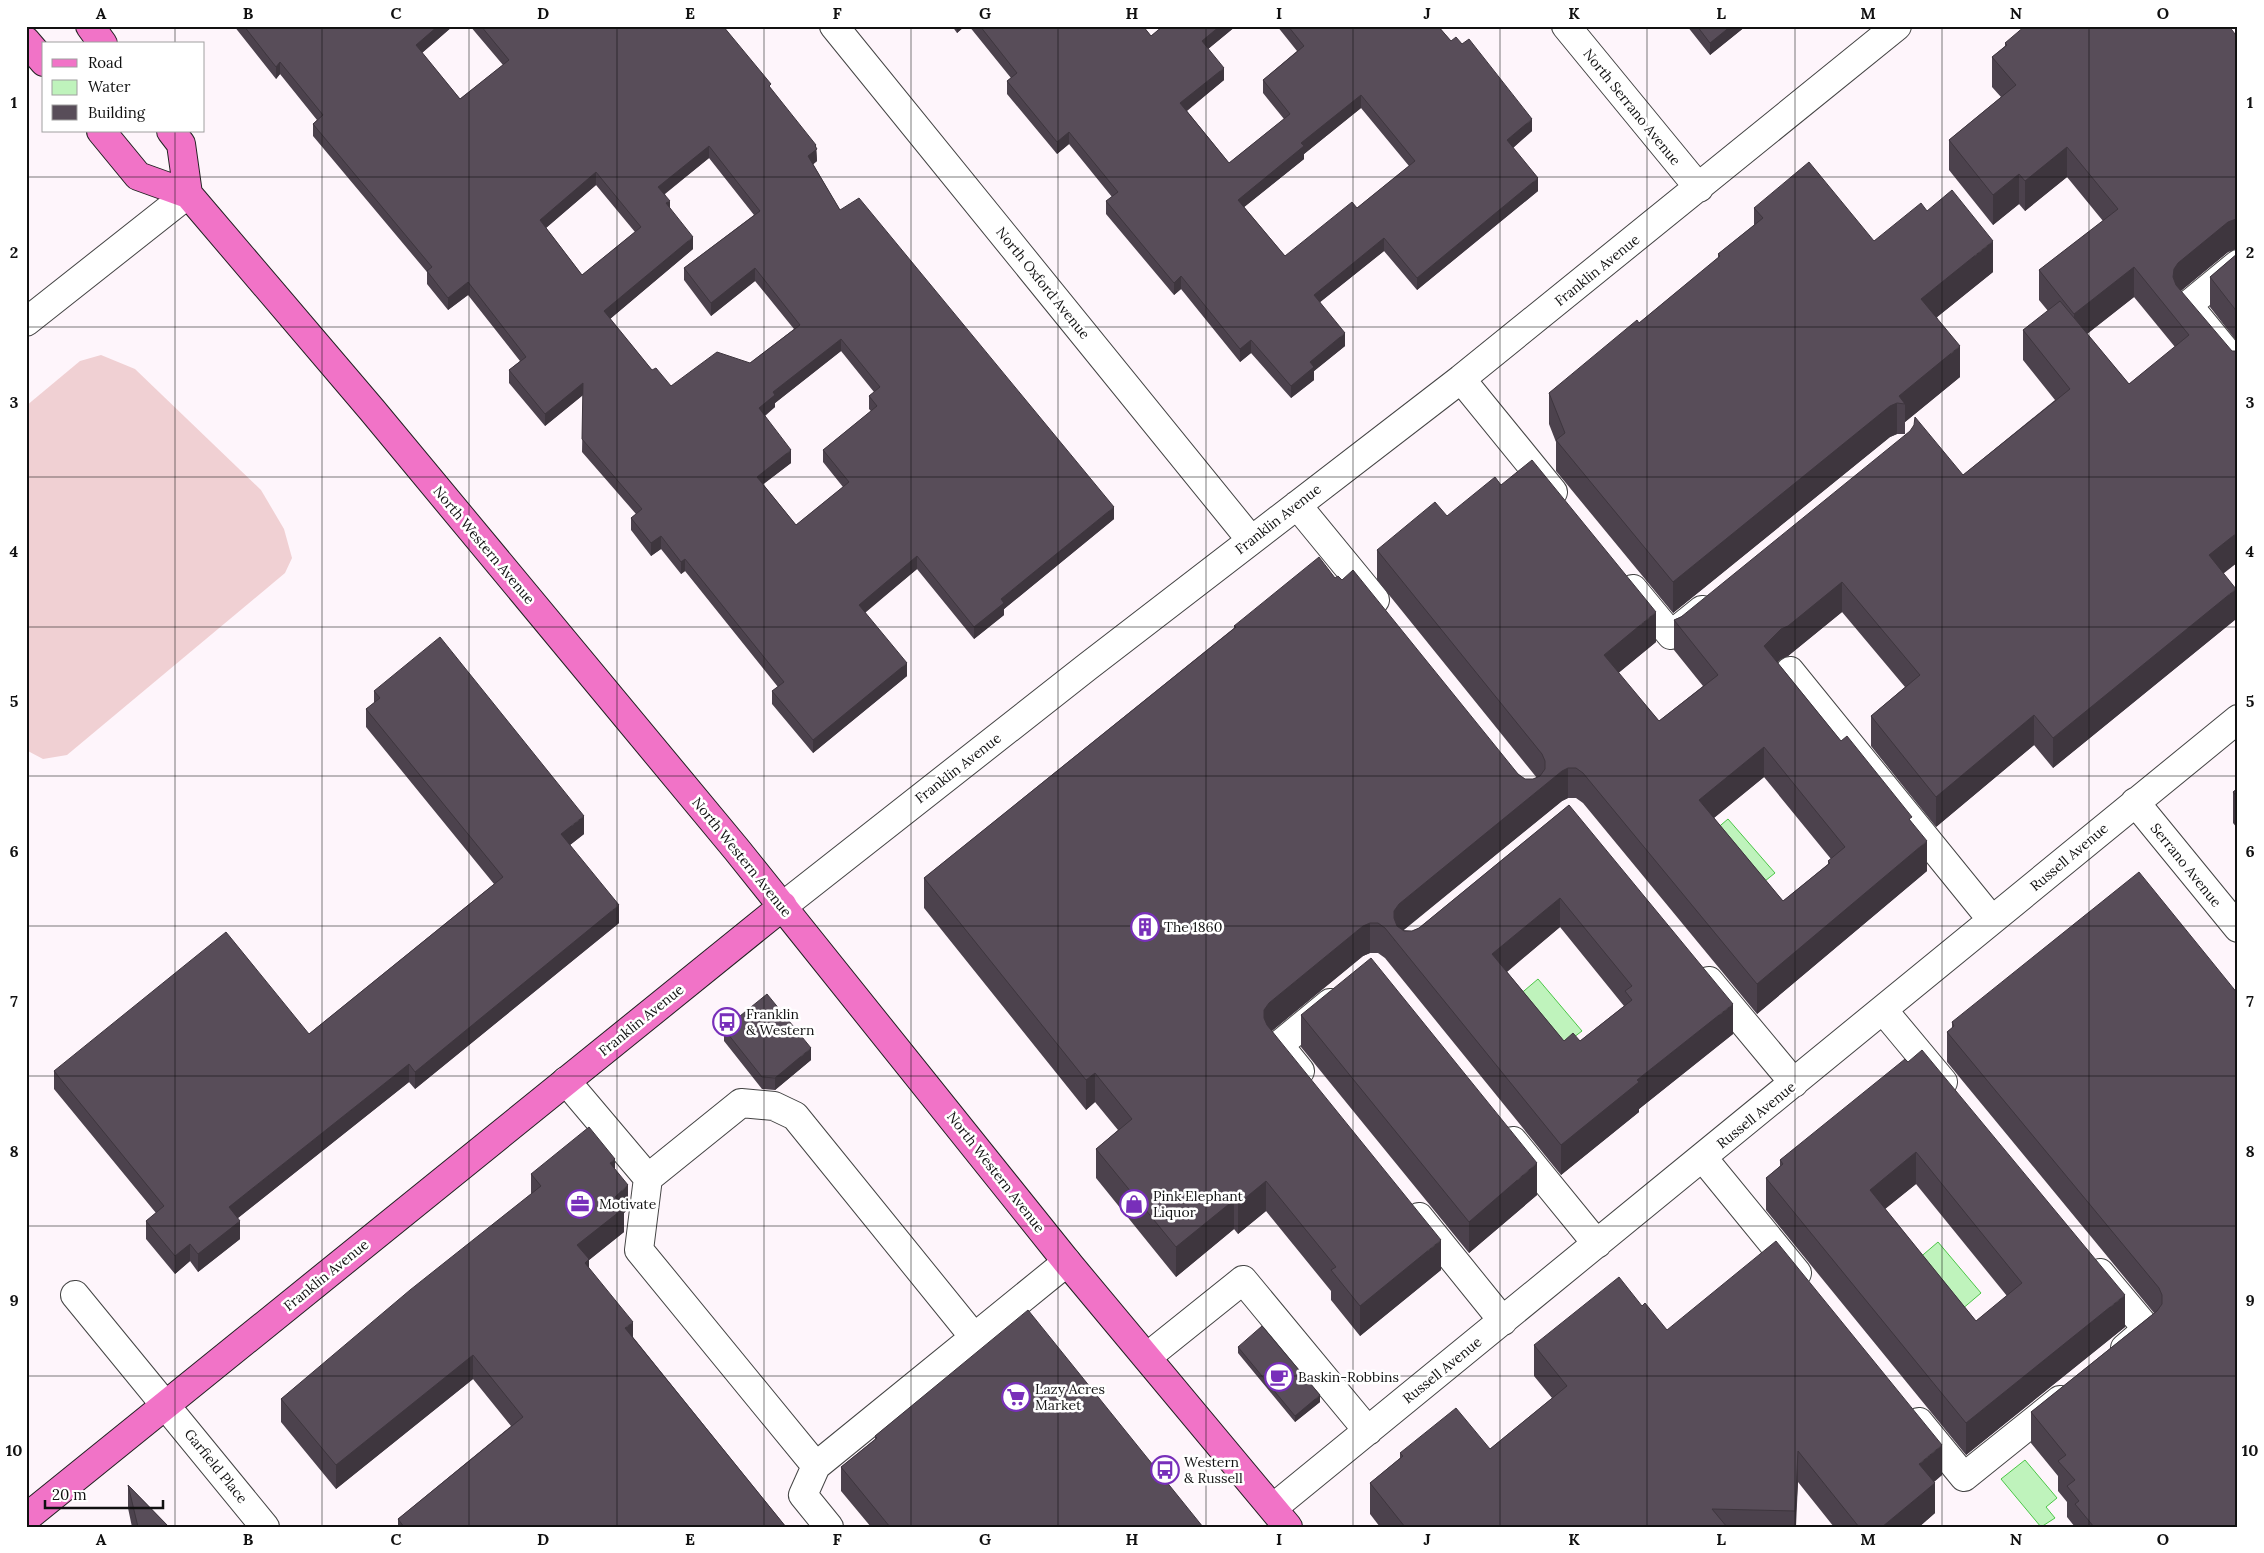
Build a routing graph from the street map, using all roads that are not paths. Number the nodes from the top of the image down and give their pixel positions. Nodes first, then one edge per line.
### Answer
1 (90, 26) edge
2 (834, 26) edge
3 (1566, 26) edge
4 (1897, 26) edge
5 (26, 41) edge
6 (102, 42) edge
7 (42, 60) edge
8 (102, 132) edge
9 (172, 132) edge
10 (1699, 188) junction
11 (188, 194) junction
12 (2238, 264) edge
13 (26, 322) edge
14 (2238, 366) edge
15 (1461, 379) junction
16 (1297, 504) junction
17 (1567, 509) edge
18 (1251, 540) junction
19 (1616, 568) edge
20 (1725, 592) edge
21 (1388, 616) edge
22 (1790, 671) edge
23 (2238, 719) edge
24 (2135, 802) junction
25 (783, 906) junction
26 (1992, 920) junction
27 (2238, 928) edge
28 (1691, 959) edge
29 (1351, 986) edge
30 (1883, 1010) junction
31 (566, 1081) junction
32 (1794, 1083) junction
33 (1316, 1091) edge
34 (1958, 1100) edge
35 (1495, 1119) edge
36 (1703, 1158) junction
37 (648, 1178) junction
38 (1402, 1197) edge
39 (1597, 1244) junction
40 (2084, 1253) edge
41 (1068, 1262) junction
42 (1814, 1293) edge
43 (75, 1295) dead end
44 (1502, 1321) junction
45 (974, 1337) junction
46 (1147, 1357) junction
47 (2109, 1360) edge
48 (2079, 1385) edge
49 (1902, 1400) edge
50 (167, 1405) junction
51 (1368, 1431) junction
52 (816, 1466) junction
53 (26, 1518) edge
54 (1280, 1518) edge
55 (265, 1527) edge
56 (829, 1527) edge

1 - 6 main road
2 - 18 street, North Oxford Avenue
3 - 10 street, North Serrano Avenue
4 - 10 street, Franklin Avenue
5 - 7 main road
8 - 11 main road, North Western Avenue
9 - 11 main road
10 - 15 street, Franklin Avenue
11 - 13 street
11 - 25 main road, North Western Avenue
12 - 14 street
15 - 16 street, Franklin Avenue
15 - 17 street
16 - 18 street, Franklin Avenue
16 - 21 street
18 - 25 street, Franklin Avenue
19 - 20 street
22 - 26 street
23 - 24 street, Russell Avenue
24 - 26 street, Russell Avenue
24 - 27 street, Serrano Avenue
25 - 31 main road, Franklin Avenue
25 - 41 main road, North Western Avenue
26 - 30 street, Russell Avenue
28 - 32 street
29 - 33 street
30 - 32 street, Russell Avenue
30 - 34 street
31 - 37 street
31 - 50 main road, Franklin Avenue
32 - 36 street, Russell Avenue
35 - 39 street
36 - 39 street, Russell Avenue
36 - 42 street
37 - 45 street
37 - 52 street
38 - 44 street
39 - 44 street, Russell Avenue
40 - 47 street
41 - 45 street
41 - 46 main road, North Western Avenue
43 - 50 street, Garfield Place
44 - 51 street, Russell Avenue
45 - 52 street
46 - 51 street
46 - 54 main road, North Western Avenue
48 - 49 street
50 - 53 main road, Franklin Avenue
50 - 55 street, Garfield Place
51 - 54 street, Russell Avenue
52 - 56 street

